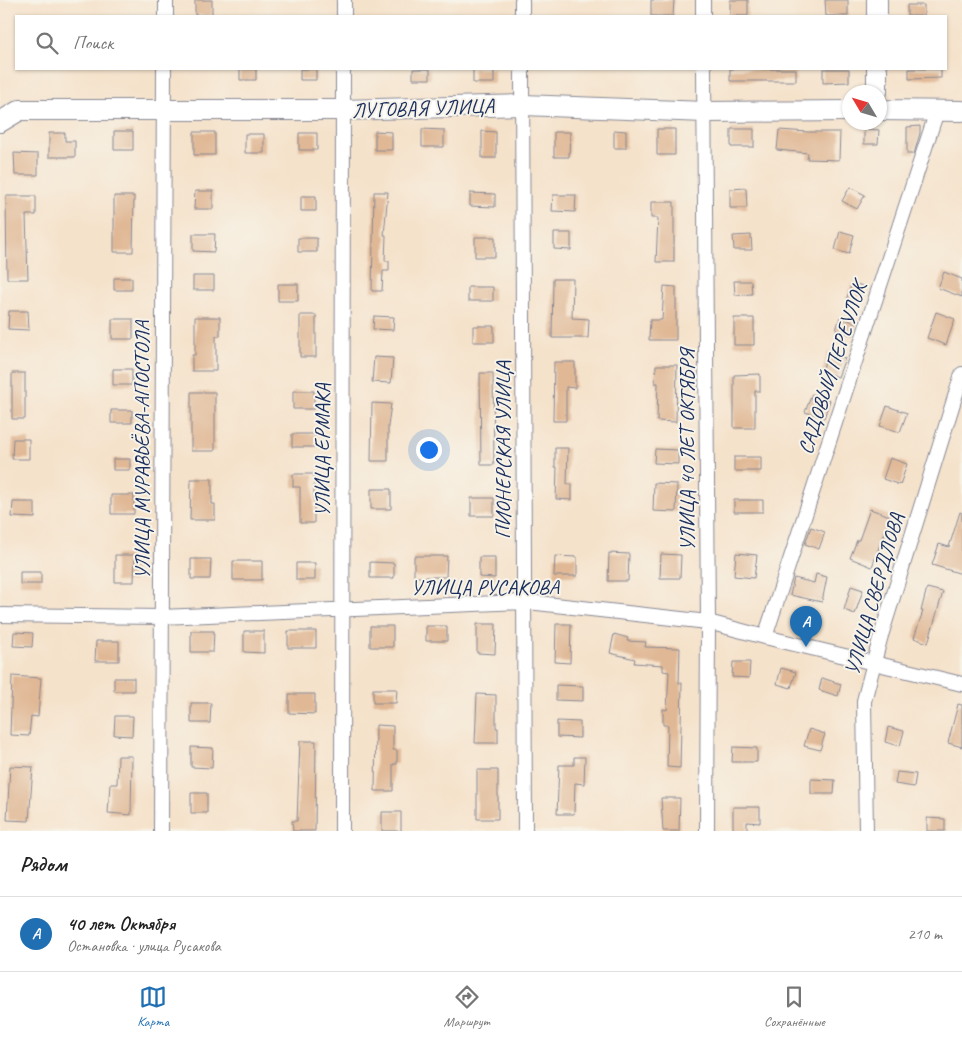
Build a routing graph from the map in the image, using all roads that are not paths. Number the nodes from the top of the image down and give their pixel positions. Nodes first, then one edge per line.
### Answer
1 (166, 0) edge
2 (344, 0) edge
3 (522, 0) edge
4 (703, 0) edge
5 (877, 0) edge
6 (166, 15) edge
7 (344, 15) edge
8 (522, 15) edge
9 (703, 15) edge
10 (877, 15) edge
11 (164, 70) edge
12 (343, 70) edge
13 (522, 70) edge
14 (704, 70) edge
15 (877, 70) edge
16 (877, 85) edge
17 (523, 106) junction
18 (342, 110) junction
19 (842, 110) edge
20 (887, 110) edge
21 (163, 111) junction
22 (937, 111) junction
23 (962, 111) edge
24 (704, 112) junction
25 (0, 122) edge
26 (962, 374) edge
27 (956, 411) edge
28 (523, 602) junction
29 (341, 610) junction
30 (0, 615) edge
31 (161, 617) junction
32 (708, 622) junction
33 (765, 637) junction
34 (874, 662) junction
35 (962, 684) edge
36 (161, 831) edge
37 (342, 831) edge
38 (525, 831) edge
39 (708, 831) edge
40 (866, 831) edge

1 - 6 street
2 - 7 street
3 - 8 street
4 - 9 street
5 - 10 street
11 - 21 street, УЛИЦА МУРАВЬЁВА-АПОСТОЛА
12 - 18 street, УЛИЦА ЕРМАКА
13 - 17 street, ПИОНЕРСКАЯ УЛИЦА
14 - 24 street, УЛИЦА 40 ЛЕТ ОКТЯБРЯ
15 - 16 street
17 - 18 street, ЛУГОВАЯ УЛИЦА
17 - 24 street, ЛУГОВАЯ УЛИЦА
17 - 28 street, ПИОНЕРСКАЯ УЛИЦА
18 - 21 street, ЛУГОВАЯ УЛИЦА
18 - 29 street, УЛИЦА ЕРМАКА
19 - 24 street, ЛУГОВАЯ УЛИЦА
20 - 22 street
21 - 25 street, ЛУГОВАЯ УЛИЦА
21 - 31 street, УЛИЦА МУРАВЬЁВА-АПОСТОЛА
22 - 23 street
22 - 33 street, САДОВЫЙ ПЕРЕУЛОК
24 - 32 street, УЛИЦА 40 ЛЕТ ОКТЯБРЯ
26 - 27 street, УЛИЦА СВЕРДЛОВА
27 - 34 street, УЛИЦА СВЕРДЛОВА
28 - 29 street, УЛИЦА РУСАКОВА
28 - 32 street, УЛИЦА РУСАКОВА
28 - 38 street, ПИОНЕРСКАЯ УЛИЦА
29 - 31 street, УЛИЦА РУСАКОВА
29 - 37 street, УЛИЦА ЕРМАКА
30 - 31 street, УЛИЦА РУСАКОВА
31 - 36 street, УЛИЦА МУРАВЬЁВА-АПОСТОЛА
32 - 33 street, УЛИЦА РУСАКОВА
32 - 39 street, УЛИЦА 40 ЛЕТ ОКТЯБРЯ
33 - 34 street, УЛИЦА РУСАКОВА
34 - 35 street, УЛИЦА РУСАКОВА
34 - 40 street, УЛИЦА СВЕРДЛОВА

